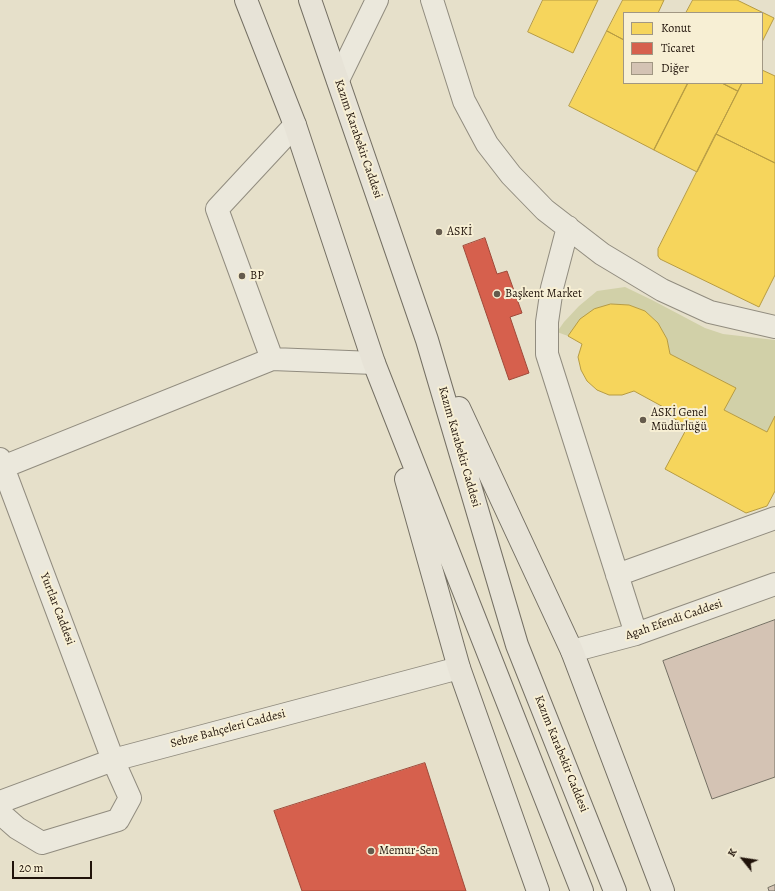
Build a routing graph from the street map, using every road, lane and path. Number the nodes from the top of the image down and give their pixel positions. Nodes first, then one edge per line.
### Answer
1 (246, 0) edge
2 (310, 0) edge
3 (377, 0) edge
4 (432, 0) edge
5 (338, 80) junction
6 (295, 125) junction
7 (568, 227) junction
8 (775, 327) edge
9 (427, 340) junction
10 (272, 359) junction
11 (374, 363) junction
12 (2, 463) edge
13 (775, 518) edge
14 (617, 575) junction
15 (775, 584) edge
16 (636, 634) junction
17 (572, 651) junction
18 (460, 668) junction
19 (113, 760) junction
20 (0, 802) edge
21 (0, 813) edge
22 (538, 891) edge
23 (582, 891) edge
24 (615, 891) edge
25 (664, 891) edge

1 - 6 main road
2 - 5 main road, Kazım Karabekir Caddesi
3 - 5 street
4 - 7 street
5 - 9 main road, Kazım Karabekir Caddesi
6 - 10 street
6 - 11 main road
7 - 8 street
7 - 14 street
9 - 17 main road
9 - 24 main road, Kazım Karabekir Caddesi
10 - 11 street
10 - 12 street
11 - 18 main road
11 - 23 main road
12 - 19 street, Yurtlar Caddesi
13 - 14 street
14 - 16 street
15 - 16 street, Agah Efendi Caddesi
16 - 17 street, Agah Efendi Caddesi
17 - 25 main road
18 - 19 street, Sebze Bahçeleri Caddesi
18 - 22 main road
19 - 20 street, Sebze Bahçeleri Caddesi
19 - 21 street, Yurtlar Caddesi

